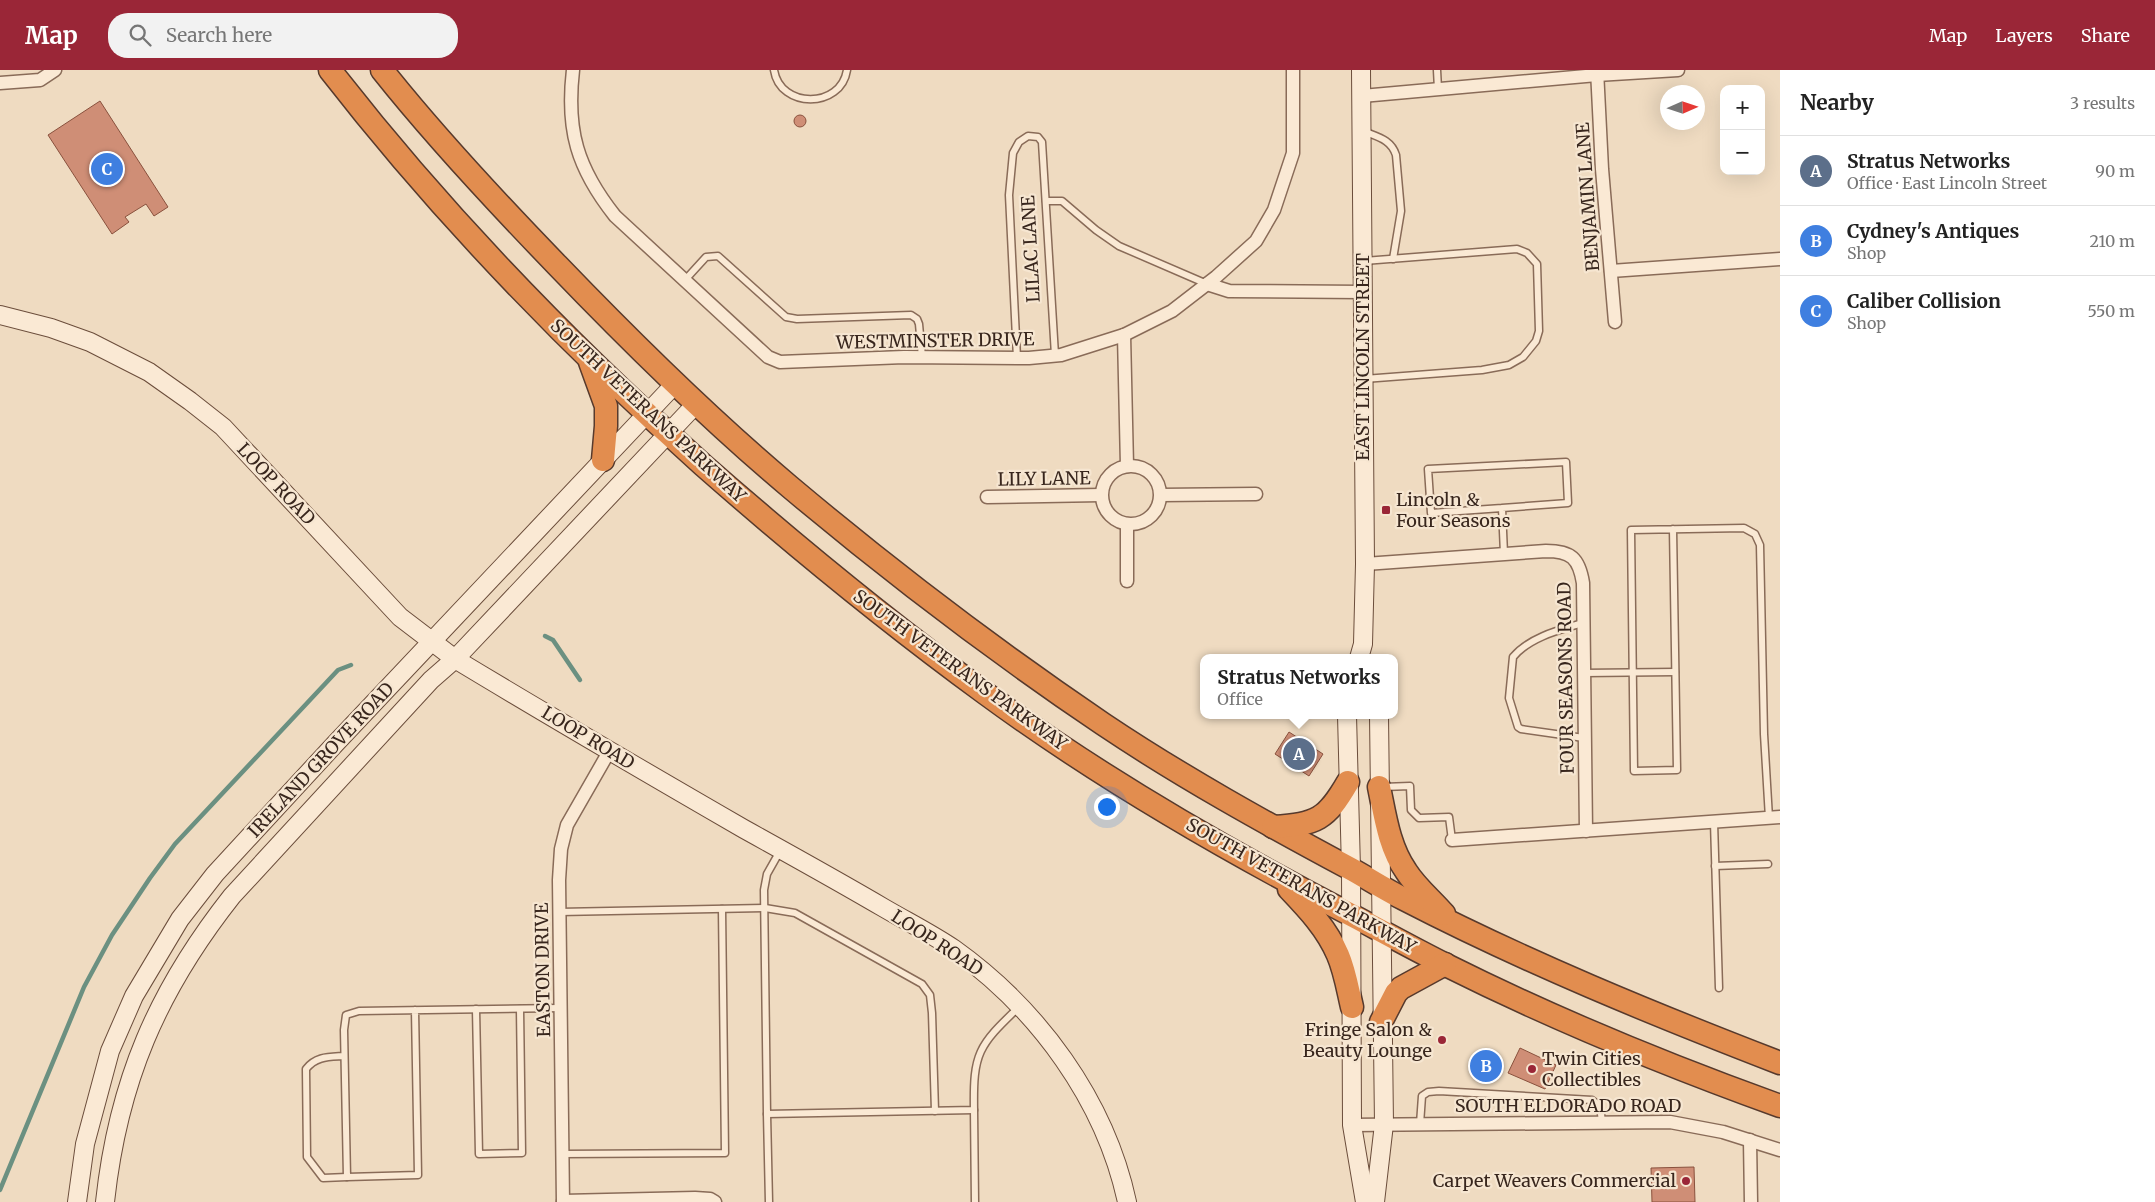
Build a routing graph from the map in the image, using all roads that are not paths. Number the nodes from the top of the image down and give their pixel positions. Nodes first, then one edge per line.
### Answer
1 (55, 70) edge
2 (330, 70) edge
3 (382, 70) edge
4 (573, 70) edge
5 (774, 70) edge
6 (848, 70) edge
7 (1293, 70) edge
8 (1361, 70) edge
9 (1437, 70) edge
10 (1678, 70) edge
11 (1597, 72) edge
12 (0, 83) edge
13 (1438, 89) junction
14 (1362, 96) junction
15 (1362, 130) junction
16 (1046, 202) junction
17 (1392, 259) junction
18 (1780, 259) edge
19 (1363, 262) junction
20 (1611, 271) junction
21 (685, 280) junction
22 (1207, 284) junction
23 (1362, 292) junction
24 (0, 315) edge
25 (1615, 322) dead end
26 (1124, 334) junction
27 (1055, 355) junction
28 (922, 357) junction
29 (589, 358) junction
30 (1017, 358) junction
31 (1362, 379) junction
32 (675, 384) junction
33 (697, 403) junction
34 (648, 414) junction
35 (668, 433) junction
36 (603, 460) junction
37 (1127, 466) junction
38 (1256, 494) dead end
39 (1101, 495) junction
40 (1161, 495) junction
41 (987, 497) dead end
42 (1502, 508) junction
43 (1127, 524) junction
44 (1673, 529) junction
45 (1504, 554) junction
46 (1364, 564) junction
47 (1127, 581) dead end
48 (1583, 623) junction
49 (432, 643) junction
50 (1363, 653) edge
51 (454, 659) junction
52 (1633, 672) junction
53 (1675, 672) junction
54 (1584, 673) junction
55 (1347, 719) edge
56 (1379, 719) edge
57 (1584, 738) junction
58 (610, 750) junction
59 (1348, 782) junction
60 (1379, 788) junction
61 (1775, 817) edge
62 (1714, 822) junction
63 (1273, 827) junction
64 (1586, 831) junction
65 (1452, 840) joint
66 (781, 850) junction
67 (1768, 864) dead end
68 (1715, 866) junction
69 (1352, 869) junction
70 (1276, 876) junction
71 (1379, 884) junction
72 (765, 908) junction
73 (722, 909) junction
74 (559, 912) junction
75 (1352, 915) junction
76 (1451, 923) junction
77 (1380, 930) junction
78 (1445, 964) junction
79 (1719, 988) dead end
80 (1020, 1006) junction
81 (520, 1008) junction
82 (560, 1008) junction
83 (1352, 1008) junction
84 (476, 1009) junction
85 (415, 1010) junction
86 (1381, 1022) junction
87 (344, 1056) junction
88 (1780, 1063) edge
89 (1780, 1106) edge
90 (974, 1110) junction
91 (934, 1111) junction
92 (767, 1114) junction
93 (1602, 1122) junction
94 (1352, 1124) junction
95 (1384, 1124) junction
96 (1420, 1124) junction
97 (1750, 1140) junction
98 (1780, 1150) edge
99 (562, 1154) junction
100 (347, 1177) junction
101 (563, 1201) edge
102 (78, 1202) edge
103 (105, 1202) edge
104 (715, 1202) edge
105 (769, 1202) edge
106 (975, 1202) edge
107 (1127, 1202) edge
108 (1365, 1202) edge
109 (1375, 1202) edge
110 (1751, 1202) edge

1 - 12 street
2 - 29 highway, SOUTH VETERANS PARKWAY
3 - 32 highway
4 - 21 street, WESTMINSTER DRIVE
5 - 6 lane
7 - 22 street, WESTMINSTER DRIVE
8 - 14 main road, EAST LINCOLN STREET
9 - 13 lane
10 - 11 street
11 - 13 street
11 - 20 street, BENJAMIN LANE
13 - 14 street
14 - 15 main road, EAST LINCOLN STREET
15 - 17 lane
15 - 19 main road, EAST LINCOLN STREET
16 - 22 lane
16 - 27 lane, LILAC LANE
16 - 30 lane, LILAC LANE
17 - 19 lane
17 - 31 lane
18 - 20 street
19 - 23 main road, EAST LINCOLN STREET
20 - 25 street, BENJAMIN LANE
21 - 28 street, WESTMINSTER DRIVE
21 - 28 lane
22 - 23 street
22 - 26 street, WESTMINSTER DRIVE
23 - 31 main road, EAST LINCOLN STREET
24 - 49 main road, LOOP ROAD
26 - 27 street, WESTMINSTER DRIVE
26 - 37 street
27 - 30 street, WESTMINSTER DRIVE
28 - 30 street, WESTMINSTER DRIVE
29 - 34 highway, SOUTH VETERANS PARKWAY
29 - 36 highway
31 - 46 main road, EAST LINCOLN STREET
32 - 33 highway
32 - 34 main road, IRELAND GROVE ROAD
33 - 35 main road, IRELAND GROVE ROAD
33 - 63 highway
34 - 35 highway, SOUTH VETERANS PARKWAY
34 - 36 main road, IRELAND GROVE ROAD
35 - 51 main road, IRELAND GROVE ROAD
35 - 70 highway, SOUTH VETERANS PARKWAY
36 - 49 main road, IRELAND GROVE ROAD
37 - 39 street
37 - 40 street
38 - 40 street
39 - 41 street, LILY LANE
39 - 43 street
40 - 43 street
42 - 42 lane
42 - 45 lane
43 - 47 street
44 - 52 lane
44 - 53 lane
44 - 61 lane
45 - 46 street, FOUR SEASONS ROAD
45 - 48 street, FOUR SEASONS ROAD
46 - 50 main road, EAST LINCOLN STREET
48 - 54 street, FOUR SEASONS ROAD
48 - 57 lane
49 - 51 main road, LOOP ROAD
49 - 102 main road, IRELAND GROVE ROAD
51 - 58 main road, LOOP ROAD
51 - 103 main road, IRELAND GROVE ROAD
52 - 53 lane
52 - 53 lane
52 - 54 lane
54 - 57 street, FOUR SEASONS ROAD
55 - 59 main road
56 - 60 main road
57 - 64 street, FOUR SEASONS ROAD
58 - 66 main road, LOOP ROAD
58 - 74 street, EASTON DRIVE
59 - 63 highway
59 - 69 main road
60 - 65 lane
60 - 71 main road
60 - 76 highway
61 - 62 street
62 - 64 street
62 - 68 lane
63 - 69 highway
64 - 65 street
66 - 72 lane
66 - 80 main road, LOOP ROAD
67 - 68 lane
68 - 79 lane
69 - 71 highway
69 - 75 main road
70 - 75 highway, SOUTH VETERANS PARKWAY
70 - 83 highway
71 - 76 highway
71 - 77 main road
72 - 73 lane
72 - 91 lane
72 - 92 lane
73 - 74 lane
73 - 99 lane
74 - 82 street, EASTON DRIVE
75 - 77 highway, SOUTH VETERANS PARKWAY
75 - 83 main road
76 - 88 highway
77 - 78 highway, SOUTH VETERANS PARKWAY
77 - 86 main road
78 - 86 highway
78 - 89 highway, SOUTH VETERANS PARKWAY
80 - 90 lane
80 - 107 main road, LOOP ROAD
81 - 82 lane
81 - 84 lane
81 - 84 lane
82 - 99 street, EASTON DRIVE
83 - 94 main road
84 - 85 lane
85 - 87 lane
85 - 100 lane
86 - 95 main road
87 - 100 lane
87 - 100 lane
90 - 91 lane
90 - 106 lane
91 - 92 lane
92 - 105 lane
93 - 96 street, SOUTH ELDORADO ROAD
93 - 96 lane
93 - 97 street, SOUTH ELDORADO ROAD
94 - 95 street, SOUTH ELDORADO ROAD
94 - 108 main road
95 - 96 street, SOUTH ELDORADO ROAD
95 - 109 main road
97 - 98 street, SOUTH ELDORADO ROAD
97 - 110 street
99 - 101 street, EASTON DRIVE
101 - 104 street, EASTON DRIVE

